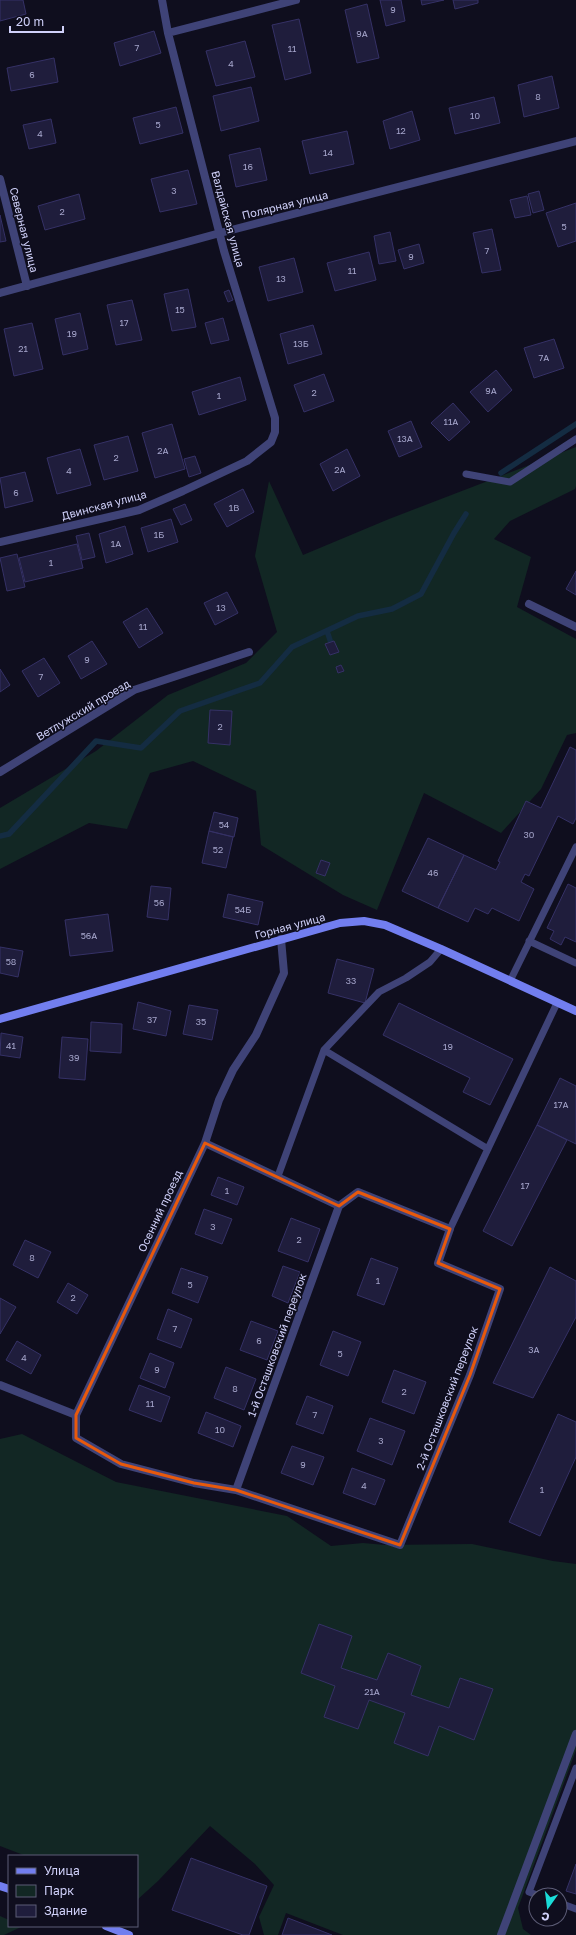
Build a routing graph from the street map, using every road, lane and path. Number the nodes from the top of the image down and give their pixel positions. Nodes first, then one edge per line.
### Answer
1 (162, 0) edge
2 (296, 0) edge
3 (168, 33) junction
4 (576, 141) edge
5 (0, 179) edge
6 (220, 233) junction
7 (27, 286) junction
8 (0, 293) edge
9 (576, 439) edge
10 (271, 442) joint
11 (466, 474) dead end
12 (0, 542) edge
13 (529, 604) dead end
14 (576, 627) edge
15 (248, 652) dead end
16 (0, 772) edge
17 (576, 848) edge
18 (574, 858) edge
19 (281, 939) junction
20 (529, 941) junction
21 (441, 949) junction
22 (576, 964) edge
23 (510, 981) junction
24 (557, 1003) junction
25 (576, 1011) edge
26 (0, 1019) edge
27 (324, 1050) junction
28 (205, 1143) junction
29 (488, 1149) junction
30 (278, 1176) junction
31 (339, 1206) junction
32 (450, 1230) junction
33 (0, 1385) edge
34 (76, 1415) junction
35 (236, 1490) junction
36 (576, 1734) edge
37 (576, 1768) edge
38 (531, 1887) edge
39 (109, 1927) edge
40 (129, 1935) edge
41 (501, 1935) edge

1 - 3 street, Валдайская улица
2 - 3 street
3 - 6 street, Валдайская улица
4 - 6 street, Полярная улица
5 - 7 street, Северная улица
6 - 7 street, Полярная улица
6 - 10 street, Валдайская улица
7 - 8 street, Полярная улица
9 - 11 lane
10 - 12 street, Двинская улица
13 - 14 street
15 - 16 street, Ветлужский проезд
17 - 18 lane
18 - 20 lane
19 - 21 main road, Горная улица
19 - 26 main road, Горная улица
19 - 28 street, Осенний проезд
20 - 22 lane
20 - 23 lane
21 - 23 main road, Горная улица
21 - 27 lane
23 - 24 main road, Горная улица
24 - 25 main road, Горная улица
24 - 29 lane
27 - 29 lane
27 - 30 lane
28 - 30 street
28 - 34 street, Осенний проезд
29 - 32 lane
30 - 31 street
31 - 32 street
31 - 35 street, 1-й Осташковский переулок
32 - 35 street, 2-й Осташковский переулок
33 - 34 street
34 - 35 street
36 - 41 street
37 - 38 lane
39 - 40 main road

